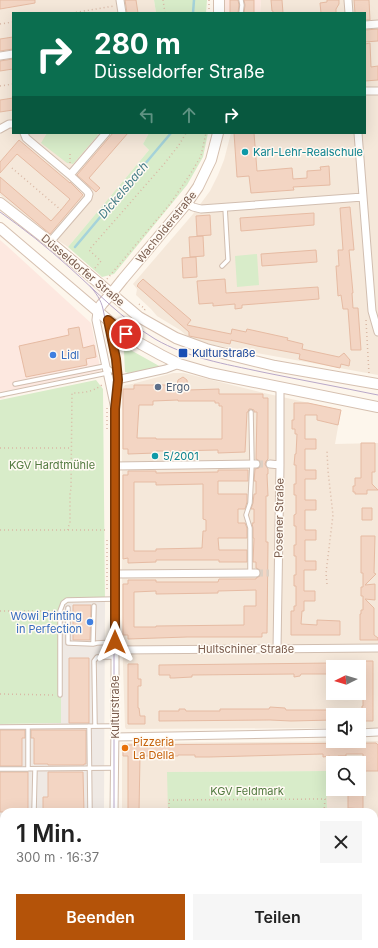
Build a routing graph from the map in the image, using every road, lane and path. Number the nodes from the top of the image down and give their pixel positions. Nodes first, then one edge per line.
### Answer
1 (163, 0) edge
2 (209, 0) edge
3 (219, 0) edge
4 (241, 0) edge
5 (348, 0) edge
6 (121, 6) edge
7 (79, 12) edge
8 (165, 12) edge
9 (209, 12) edge
10 (219, 12) edge
11 (241, 12) edge
12 (349, 12) edge
13 (12, 22) edge
14 (0, 24) edge
15 (378, 24) edge
16 (366, 25) edge
17 (12, 54) edge
18 (0, 56) edge
19 (12, 84) edge
20 (0, 86) edge
21 (366, 91) edge
22 (378, 91) edge
23 (12, 124) edge
24 (0, 129) edge
25 (24, 134) edge
26 (105, 134) edge
27 (185, 134) edge
28 (206, 134) edge
29 (218, 134) edge
30 (358, 134) edge
31 (12, 168) dead end
32 (70, 175) junction
33 (362, 196) junction
34 (0, 203) edge
35 (187, 203) junction
36 (225, 207) junction
37 (61, 210) dead end
38 (0, 228) edge
39 (50, 242) junction
40 (222, 266) dead end
41 (92, 271) dead end
42 (107, 280) dead end
43 (111, 294) junction
44 (97, 311) junction
45 (372, 311) junction
46 (108, 320) junction
47 (378, 332) edge
48 (126, 334) junction
49 (122, 348) dead end
50 (179, 364) junction
51 (107, 373) junction
52 (117, 377) junction
53 (369, 377) dead end
54 (15, 384) dead end
55 (378, 384) edge
56 (280, 387) junction
57 (0, 395) edge
58 (114, 406) junction
59 (378, 407) edge
60 (107, 408) dead end
61 (251, 412) dead end
62 (107, 432) dead end
63 (0, 448) edge
64 (71, 448) junction
65 (327, 451) dead end
66 (254, 464) junction
67 (270, 464) tunnel mouth
68 (280, 464) junction
69 (115, 466) junction
70 (0, 530) edge
71 (68, 530) junction
72 (115, 530) junction
73 (253, 573) joint
74 (269, 573) tunnel mouth
75 (278, 573) junction
76 (115, 574) junction
77 (327, 584) dead end
78 (115, 599) junction
79 (94, 606) dead end
80 (68, 608) dead end
81 (0, 611) edge
82 (60, 611) junction
83 (115, 642) junction
84 (94, 644) junction
85 (378, 648) edge
86 (277, 649) junction
87 (115, 653) junction
88 (0, 694) edge
89 (60, 695) joint
90 (90, 726) junction
91 (95, 726) junction
92 (115, 726) junction
93 (0, 727) edge
94 (28, 727) junction
95 (378, 732) edge
96 (326, 733) edge
97 (366, 733) edge
98 (115, 737) junction
99 (89, 768) junction
100 (114, 768) junction
101 (0, 769) edge
102 (28, 769) junction
103 (35, 769) junction
104 (34, 808) edge
105 (90, 808) edge
106 (114, 808) edge
107 (169, 808) edge
108 (324, 808) edge

1 - 8 path
2 - 9 path
3 - 10 main road
4 - 11 lane
5 - 12 street
6 - 7 path
13 - 14 path
15 - 16 street
17 - 18 street
19 - 20 path
21 - 22 street
23 - 24 street
25 - 32 street
26 - 32 street
27 - 41 path
28 - 42 path
29 - 35 main road, Wacholderstraße
30 - 33 street
31 - 37 path
32 - 39 street
33 - 36 street
33 - 45 street
34 - 39 main road, Düsseldorfer Straße
35 - 36 street
35 - 43 main road, Wacholderstraße
36 - 40 lane
38 - 44 main road, Düsseldorfer Straße
39 - 43 main road, Düsseldorfer Straße
43 - 44 main road, Wacholderstraße
43 - 46 main road, Wacholderstraße
43 - 55 main road, Düsseldorfer Straße
44 - 46 main road, Düsseldorfer Straße
44 - 51 street, Kulturstraße
45 - 47 street
45 - 53 path
46 - 48 main road, Düsseldorfer Straße
46 - 52 street, Kulturstraße
48 - 49 path
48 - 50 main road, Düsseldorfer Straße
50 - 52 street
50 - 56 main road, Düsseldorfer Straße
51 - 52 street
51 - 54 lane
51 - 57 lane
51 - 58 street, Kulturstraße
51 - 64 path
52 - 58 street, Kulturstraße
56 - 59 main road, Düsseldorfer Straße
56 - 68 street, Posener Straße
58 - 69 street, Kulturstraße
60 - 62 path
61 - 66 lane
63 - 64 path
64 - 71 path
65 - 77 path
66 - 69 street
66 - 73 lane
67 - 68 street
68 - 75 street, Posener Straße
69 - 72 street, Kulturstraße
70 - 71 path
71 - 72 path
72 - 76 street, Kulturstraße
73 - 76 street
74 - 75 street
75 - 86 street, Posener Straße
76 - 78 street, Kulturstraße
78 - 82 lane
78 - 83 street, Kulturstraße
79 - 84 lane
80 - 84 lane
81 - 82 path
82 - 89 lane
83 - 84 lane
83 - 87 street, Kulturstraße
85 - 86 street, Hultschiner Straße
86 - 87 street, Hultschiner Straße
87 - 91 lane
87 - 92 street, Kulturstraße
88 - 89 path
90 - 91 lane
90 - 94 lane
90 - 99 lane
91 - 92 lane
92 - 98 street, Kulturstraße
93 - 94 lane
94 - 102 lane
95 - 97 street
96 - 98 street
98 - 100 street, Kulturstraße
99 - 100 lane
99 - 103 lane
99 - 105 lane
100 - 106 street, Kulturstraße
101 - 102 lane
102 - 103 lane
103 - 104 lane
107 - 108 path

